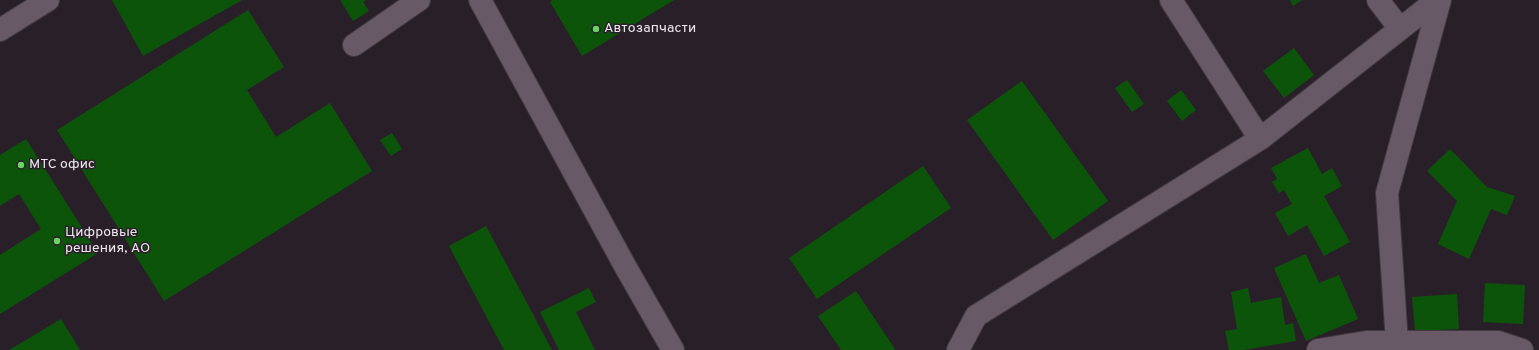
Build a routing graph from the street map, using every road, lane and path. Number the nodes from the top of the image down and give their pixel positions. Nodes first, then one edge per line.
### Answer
1 (13, 0) edge
2 (419, 0) edge
3 (480, 0) edge
4 (1171, 0) edge
5 (1378, 0) edge
6 (1437, 0) edge
7 (1440, 0) edge
8 (40, 5) edge
9 (1400, 29) junction
10 (0, 30) edge
11 (354, 45) dead end
12 (1260, 139) junction
13 (1396, 342) junction
14 (673, 350) edge
15 (958, 350) edge
16 (1318, 350) edge
17 (1522, 350) edge

1 - 8 street
2 - 11 street
3 - 14 street
4 - 12 street
5 - 9 street
6 - 9 street
7 - 13 street
8 - 10 street
9 - 12 street
12 - 15 street
13 - 16 street
13 - 17 street

